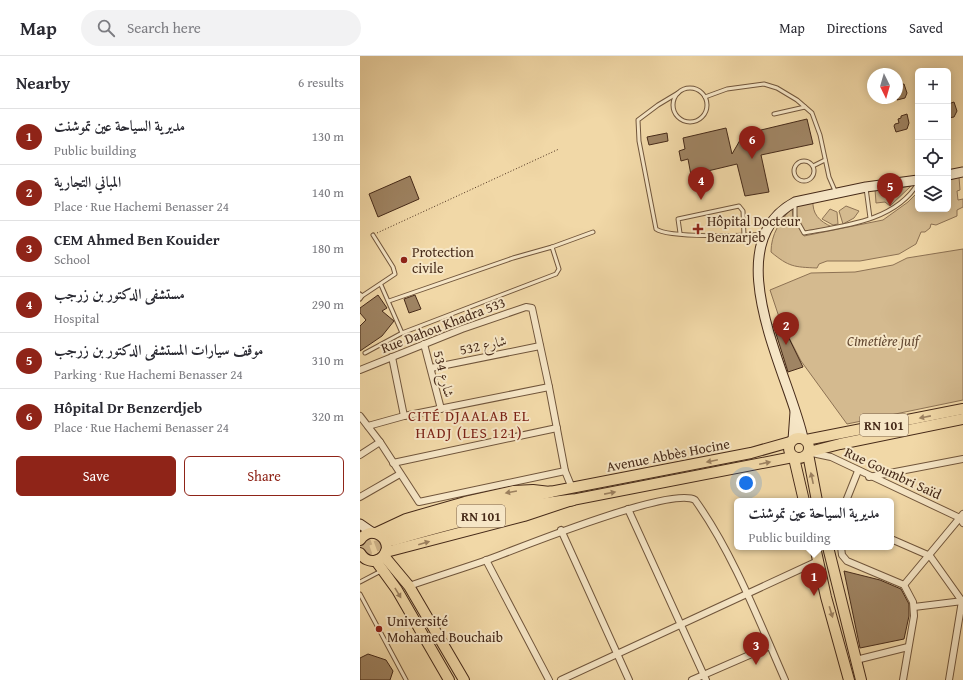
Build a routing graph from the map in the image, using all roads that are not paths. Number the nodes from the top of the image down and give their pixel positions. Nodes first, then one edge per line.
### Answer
1 (678, 93) junction
2 (705, 97) junction
3 (805, 107) junction
4 (774, 114) dead end
5 (825, 160) junction
6 (812, 166) junction
7 (963, 172) edge
8 (951, 174) edge
9 (915, 180) edge
10 (866, 187) junction
11 (915, 188) edge
12 (836, 193) junction
13 (795, 202) junction
14 (870, 218) junction
15 (594, 232) dead end
16 (680, 233) junction
17 (765, 234) junction
18 (373, 235) road end
19 (744, 236) junction
20 (552, 247) junction
21 (381, 285) junction
22 (361, 296) edge
23 (389, 301) junction
24 (402, 333) junction
25 (424, 344) junction
26 (540, 346) junction
27 (365, 353) dead end
28 (392, 357) junction
29 (431, 368) junction
30 (360, 370) edge
31 (549, 387) junction
32 (441, 409) junction
33 (963, 409) edge
34 (360, 416) edge
35 (404, 416) junction
36 (963, 419) edge
37 (368, 426) junction
38 (557, 428) junction
39 (798, 440) junction
40 (380, 442) junction
41 (808, 453) junction
42 (360, 455) edge
43 (793, 457) junction
44 (963, 459) edge
45 (393, 463) junction
46 (858, 472) junction
47 (566, 473) junction
48 (400, 474) junction
49 (869, 477) junction
50 (572, 488) junction
51 (550, 492) junction
52 (360, 497) edge
53 (803, 498) edge
54 (816, 498) edge
55 (847, 498) edge
56 (572, 500) junction
57 (628, 509) junction
58 (962, 518) edge
59 (360, 524) edge
60 (561, 530) junction
61 (375, 533) junction
62 (361, 536) edge
63 (894, 540) edge
64 (816, 550) edge
65 (829, 550) edge
66 (841, 550) edge
67 (360, 553) edge
68 (842, 555) junction
69 (930, 556) junction
70 (379, 557) junction
71 (831, 558) junction
72 (486, 560) junction
73 (818, 561) junction
74 (360, 567) edge
75 (383, 571) junction
76 (360, 582) edge
77 (904, 585) junction
78 (409, 586) junction
79 (360, 594) edge
80 (747, 594) junction
81 (963, 601) edge
82 (914, 607) junction
83 (680, 625) junction
84 (770, 646) junction
85 (908, 647) junction
86 (617, 654) junction
87 (856, 660) junction
88 (705, 677) edge
89 (406, 680) edge
90 (449, 680) edge
91 (464, 680) edge
92 (549, 680) edge
93 (561, 680) edge
94 (629, 680) edge
95 (692, 680) edge
96 (785, 680) edge
97 (849, 680) edge
98 (861, 680) edge
99 (902, 680) edge
100 (950, 680) edge

1 - 2 lane
1 - 2 lane
1 - 16 lane
2 - 3 lane
3 - 4 lane
3 - 5 lane
5 - 6 lane
5 - 12 lane
6 - 6 lane
7 - 8 main road
9 - 10 main road
10 - 12 main road
10 - 14 lane
11 - 14 lane
12 - 13 main road
13 - 14 lane
13 - 17 main road
15 - 20 lane
16 - 19 lane
16 - 19 lane
17 - 19 lane
17 - 39 main road
18 - 21 lane
20 - 23 lane
20 - 24 lane
21 - 22 lane
21 - 23 lane
23 - 24 lane
24 - 27 lane
25 - 26 street, Rue Dahou Khadra 533
25 - 28 street, Rue Dahou Khadra 533
25 - 29 street, 534 شارع
26 - 29 street, 532 شارع
26 - 31 street
28 - 30 street, Rue Dahou Khadra 533
28 - 35 street
29 - 32 street, 534 شارع
31 - 32 street
31 - 38 street
32 - 35 street
33 -> 39 main road, RN 101
34 - 37 street
35 - 37 street
36 - 41 main road, RN 101
37 - 40 street
38 - 45 street
38 - 47 street
39 - 41 main road
39 - 43 main road
39 -> 50 main road, Avenue Abbès Hocine
40 - 42 street
40 - 45 street
41 - 43 main road
41 - 46 street, Rue Goumbri Saïd
54 -> 41 main road
43 - 53 main road
56 -> 43 main road, Avenue Abbès Hocine
44 - 49 street
45 - 48 street
46 - 49 street, Rue Goumbri Saïd
46 - 55 street
47 - 48 street
47 - 50 street
48 - 52 street
49 - 58 street, Rue Goumbri Saïd
50 - 51 main road, Avenue Abbès Hocine
51 - 56 highway, RN 101
51 -> 61 main road, Avenue Abbès Hocine
70 -> 56 main road, Avenue Abbès Hocine
57 - 60 street
57 - 80 street
57 - 83 street
58 - 69 street
59 - 61 main road
60 - 72 street
60 - 86 street
61 - 62 main road, Avenue Abbès Hocine
61 - 70 main road
63 - 69 street
64 - 73 main road
65 - 71 main road
66 - 68 street
67 - 70 main road
68 - 71 street
68 - 77 street
69 - 77 street
69 - 81 street
70 - 74 main road, Avenue Abbès Hocine
70 - 75 main road
70 - 78 main road
71 - 87 main road
72 - 78 street
72 - 92 street
73 - 80 street
73 -> 97 main road
75 - 76 lane
75 -> 90 main road
77 - 82 street
78 - 91 main road
79 - 89 lane
80 - 83 street
80 - 84 street
81 - 82 street
81 - 100 street
82 - 85 street
83 - 86 street
83 - 88 street
84 - 88 street
84 - 96 street
85 - 87 street
85 - 99 street
86 - 93 street
86 - 94 street
87 - 98 main road
88 - 95 street

